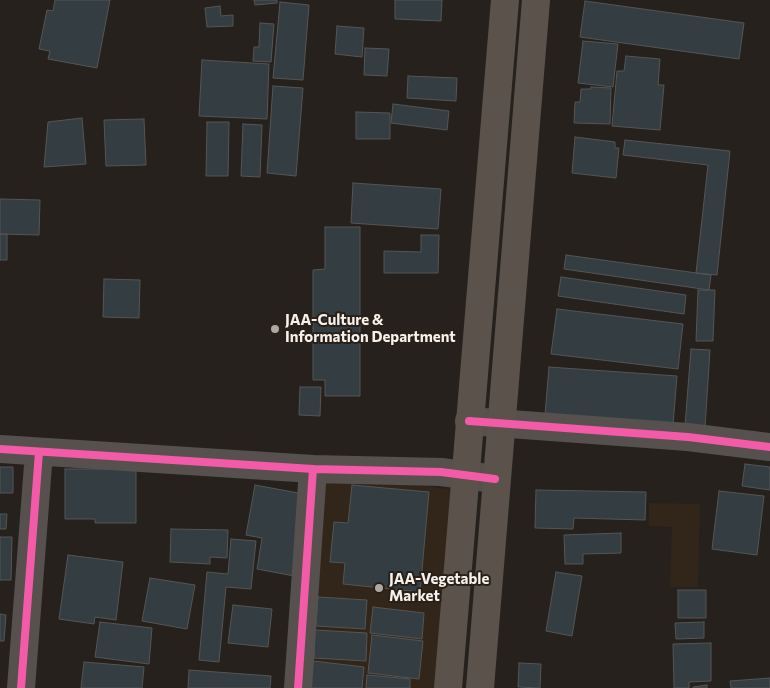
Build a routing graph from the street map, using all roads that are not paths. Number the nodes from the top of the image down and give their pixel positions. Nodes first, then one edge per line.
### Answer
1 (505, 0) edge
2 (536, 0) edge
3 (469, 421) junction
4 (500, 423) junction
5 (770, 447) edge
6 (0, 449) edge
7 (39, 452) junction
8 (312, 469) junction
9 (464, 475) junction
10 (495, 479) junction
11 (21, 688) edge
12 (298, 688) edge
13 (448, 688) edge
14 (480, 688) edge

1 - 3 main road
2 - 4 main road
3 - 4 street
3 - 9 main road
4 - 5 street
4 - 10 main road
6 - 7 street
7 - 8 street
7 - 11 street
8 - 9 street
8 - 12 street
9 - 10 street
9 - 13 main road
10 - 14 main road

